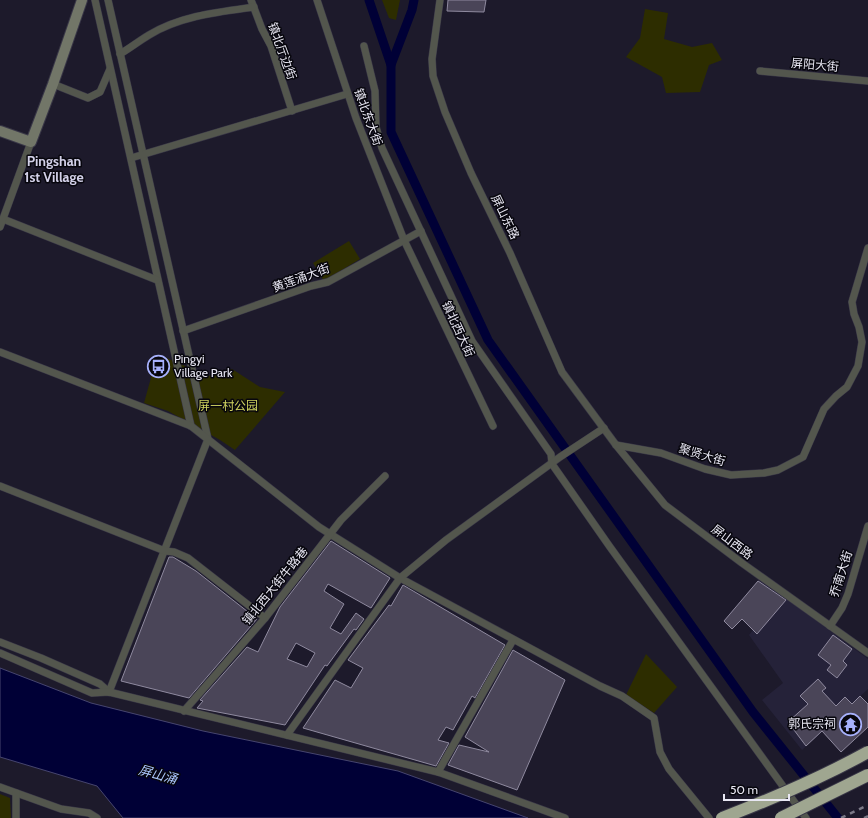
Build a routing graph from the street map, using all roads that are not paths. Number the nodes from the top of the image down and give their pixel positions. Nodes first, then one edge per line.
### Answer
1 (82, 0) edge
2 (95, 0) edge
3 (108, 0) edge
4 (317, 0) edge
5 (440, 0) edge
6 (252, 3) edge
7 (364, 46) dead end
8 (120, 54) junction
9 (110, 69) junction
10 (760, 71) dead end
11 (868, 81) edge
12 (53, 84) junction
13 (347, 94) junction
14 (292, 111) junction
15 (0, 131) edge
16 (31, 142) junction
17 (143, 154) junction
18 (130, 158) junction
19 (3, 219) junction
20 (0, 227) edge
21 (420, 231) junction
22 (404, 240) junction
23 (868, 248) edge
24 (157, 280) junction
25 (183, 331) junction
26 (0, 352) edge
27 (191, 426) junction
28 (493, 426) dead end
29 (604, 428) junction
30 (208, 439) junction
31 (616, 445) junction
32 (552, 464) junction
33 (385, 476) dead end
34 (0, 486) edge
35 (868, 526) edge
36 (330, 535) junction
37 (165, 551) junction
38 (400, 578) junction
39 (266, 618) junction
40 (830, 626) junction
41 (513, 640) junction
42 (0, 642) edge
43 (0, 653) edge
44 (868, 653) edge
45 (109, 692) junction
46 (184, 711) junction
47 (287, 735) junction
48 (868, 752) edge
49 (438, 772) junction
50 (868, 775) edge
51 (0, 787) edge
52 (16, 793) junction
53 (16, 818) edge
54 (97, 818) edge
55 (565, 818) edge
56 (709, 818) edge
57 (722, 818) edge
58 (781, 818) edge
59 (806, 818) edge

1 - 12 street
2 - 9 street
3 - 8 street
4 - 13 street, 镇北东大街
5 - 29 street, 屏山东路
6 - 8 street
6 - 14 street, 镇北厅边街
7 - 21 street
8 - 17 street
9 - 12 street
9 - 18 street
10 - 11 street, 屏阳大街
12 - 16 street
13 - 14 street
13 - 22 street, 镇北东大街
14 - 17 street
15 - 16 street
16 - 19 street
17 - 18 street
17 - 25 street
18 - 24 street
19 - 20 street
19 - 24 street
21 - 22 street, 黄莲涌大街
21 - 32 street
22 - 25 street, 黄莲涌大街
22 - 28 street, 镇北西大街
23 - 31 street, 聚贤大街
24 - 27 street
25 - 30 street
26 - 27 street
27 - 30 street
29 - 31 street, 屏山西路
29 - 32 street
30 - 36 street
30 - 37 street
31 - 40 street, 屏山西路
32 - 38 street
32 - 59 street
33 - 36 street, 镇北西大街牛路巷
34 - 37 street
35 - 40 street, 乔南大街
36 - 38 street
36 - 39 street, 镇北西大街牛路巷
37 - 39 street
37 - 45 street
38 - 41 street
38 - 47 street
39 - 46 street, 镇北西大街牛路巷
40 - 44 street, 屏山西路
41 - 49 street
41 - 56 street
42 - 45 street
43 - 45 street
45 - 46 street
46 - 47 street
47 - 49 street
48 - 57 highway, bridge
49 - 55 street
50 - 58 highway, bridge
51 - 52 street
52 - 53 street
52 - 54 street

